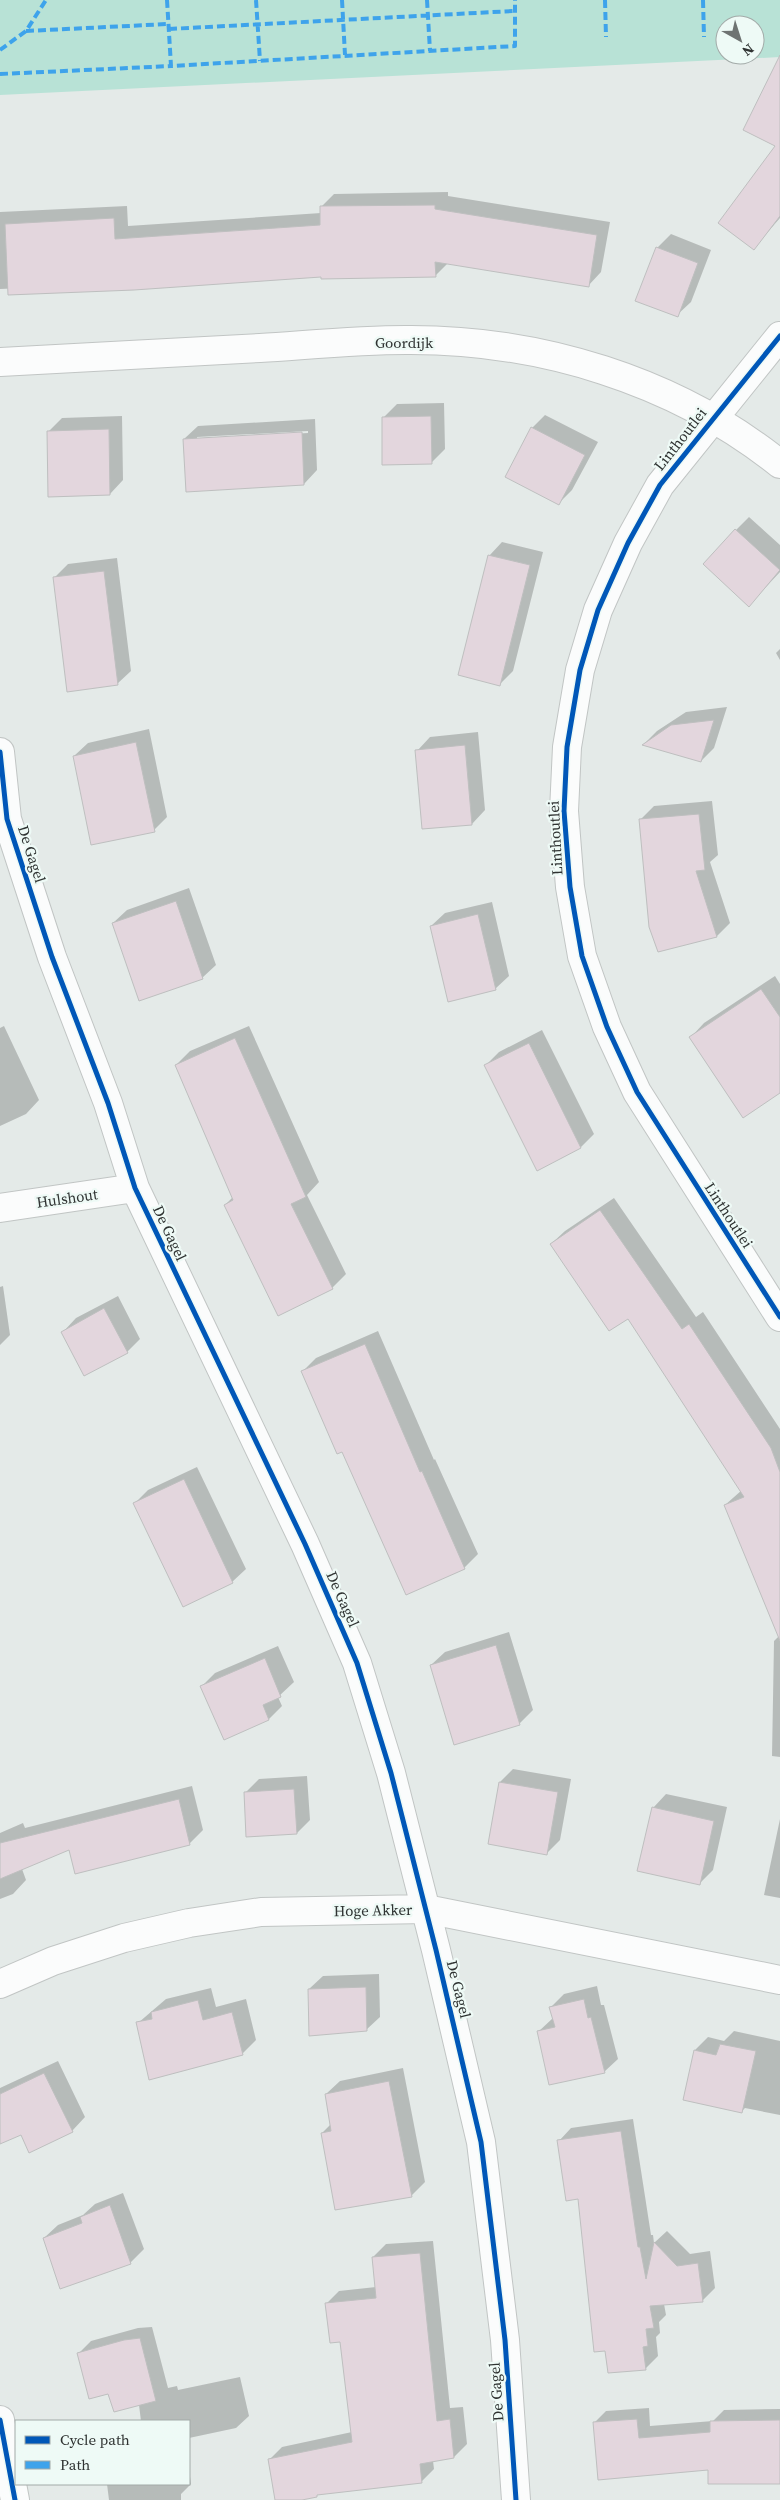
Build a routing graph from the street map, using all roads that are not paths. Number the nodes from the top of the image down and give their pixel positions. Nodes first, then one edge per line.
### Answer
1 (780, 336) edge
2 (0, 362) edge
3 (712, 418) junction
4 (780, 464) edge
5 (0, 752) edge
6 (135, 1188) junction
7 (0, 1208) edge
8 (780, 1317) edge
9 (426, 1909) junction
10 (780, 1980) edge
11 (0, 1984) edge
12 (0, 2420) edge
13 (15, 2500) edge
14 (516, 2500) edge

1 - 3 street, Linthoutlei
2 - 3 street, Goordijk
3 - 4 street, Goordijk
3 - 8 street, Linthoutlei
5 - 6 street, De Gagel
6 - 7 street, Hulshout
6 - 9 street, De Gagel
9 - 10 street, Hoge Akker
9 - 11 street, Hoge Akker
9 - 14 street, De Gagel
12 - 13 street

